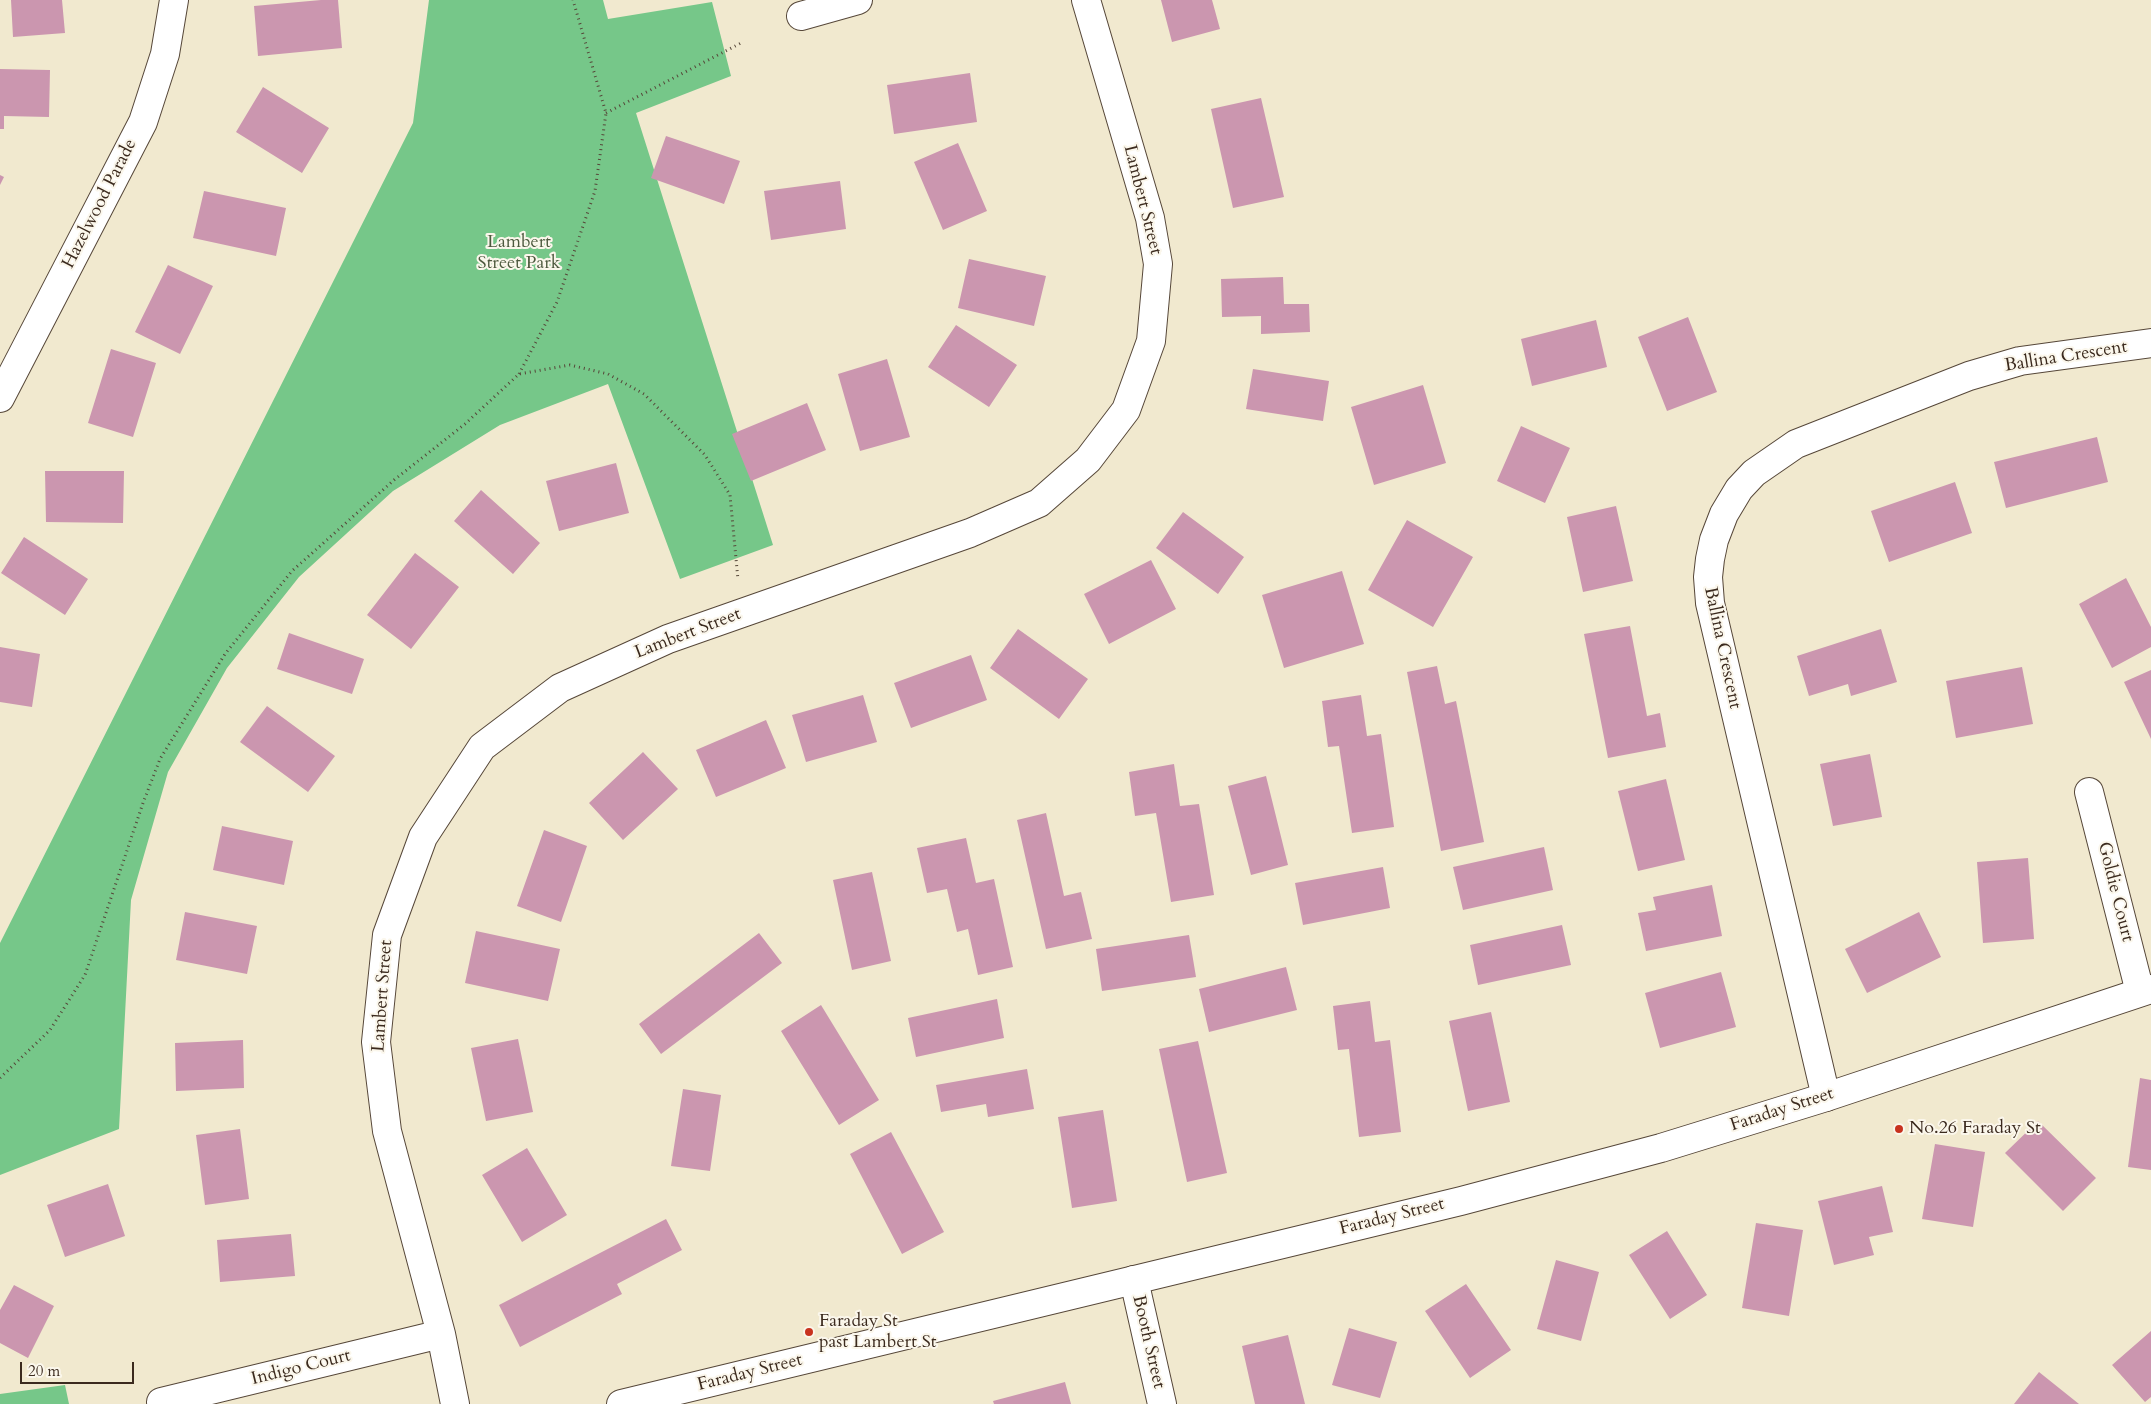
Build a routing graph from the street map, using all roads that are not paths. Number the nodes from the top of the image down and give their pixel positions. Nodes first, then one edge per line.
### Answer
1 (174, 0) edge
2 (858, 0) edge
3 (1086, 0) edge
4 (801, 16) dead end
5 (2151, 343) edge
6 (0, 398) edge
7 (2090, 792) dead end
8 (2146, 991) edge
9 (1826, 1096) junction
10 (1134, 1280) junction
11 (441, 1334) junction
12 (161, 1402) dead end
13 (455, 1404) edge
14 (621, 1404) edge
15 (1162, 1404) edge

1 - 6 street, Hazelwood Parade
2 - 4 street
3 - 11 street, Lambert Street
5 - 9 street, Ballina Crescent
7 - 8 street, Goldie Court
8 - 9 street, Faraday Street
9 - 10 street, Faraday Street
10 - 14 street, Faraday Street
10 - 15 street, Booth Street
11 - 12 street, Indigo Court
11 - 13 street, Lambert Street

